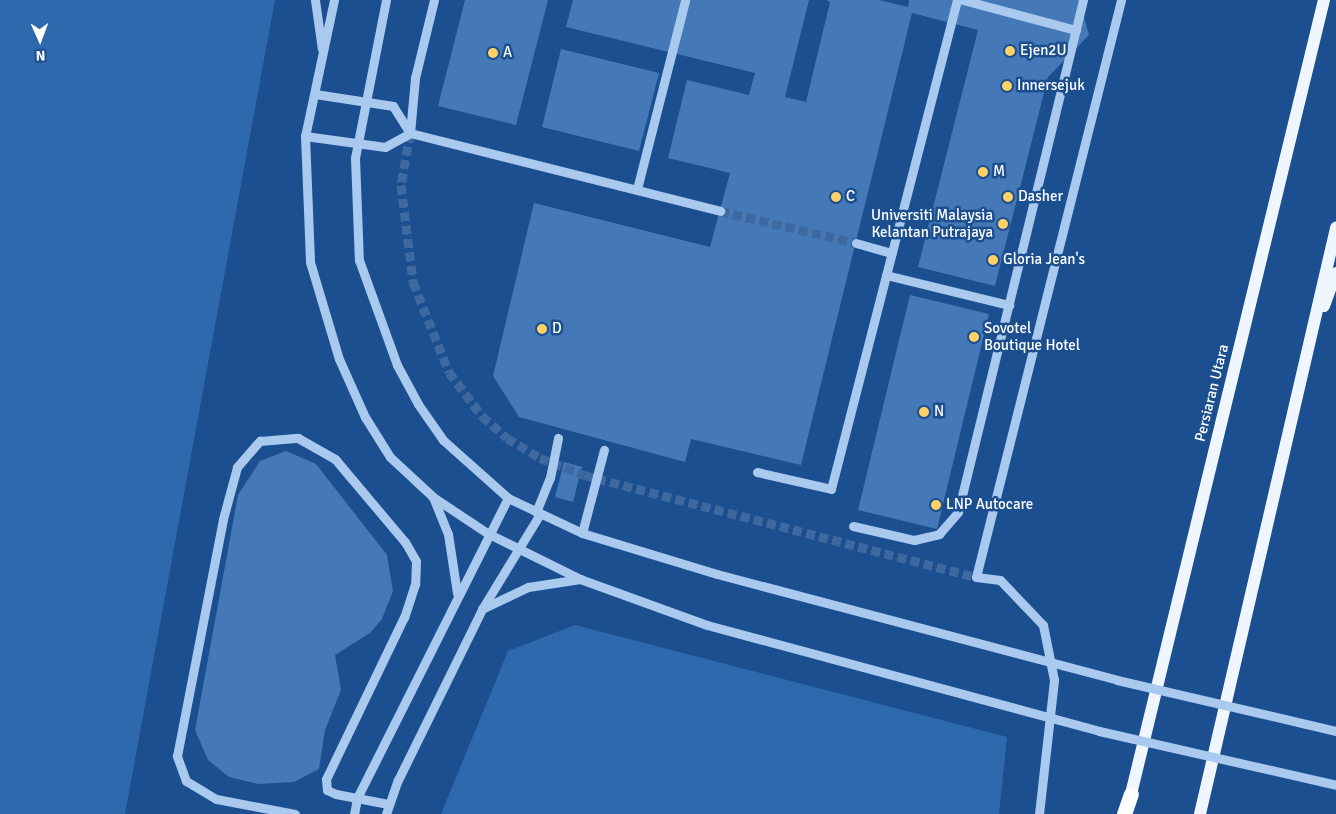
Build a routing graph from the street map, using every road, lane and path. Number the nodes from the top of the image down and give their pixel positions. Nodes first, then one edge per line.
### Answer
1 (315, 0) edge
2 (334, 0) edge
3 (386, 0) edge
4 (434, 0) edge
5 (685, 0) edge
6 (957, 0) edge
7 (963, 0) edge
8 (1083, 0) edge
9 (1121, 0) edge
10 (1324, 0) edge
11 (1076, 30) junction
12 (323, 57) junction
13 (315, 94) junction
14 (365, 102) junction
15 (410, 133) junction
16 (305, 136) junction
17 (357, 143) junction
18 (637, 189) junction
19 (720, 211) tunnel mouth
20 (1336, 228) edge
21 (856, 243) tunnel mouth
22 (892, 253) junction
23 (1336, 274) edge
24 (886, 275) junction
25 (1009, 304) junction
26 (1302, 368) junction
27 (558, 438) dead end
28 (604, 450) dead end
29 (757, 472) dead end
30 (433, 497) junction
31 (508, 498) junction
32 (538, 513) junction
33 (853, 526) dead end
34 (488, 533) junction
35 (582, 533) junction
36 (518, 551) junction
37 (580, 579) junction
38 (458, 593) junction
39 (482, 609) junction
40 (1336, 731) edge
41 (1336, 785) edge
42 (1131, 794) joint
43 (357, 798) junction
44 (388, 804) junction
45 (295, 814) edge
46 (354, 814) edge
47 (386, 814) edge
48 (1039, 814) edge
49 (1126, 814) edge
50 (1200, 814) edge

1 - 12 street
2 - 12 street
3 - 14 street
4 - 15 street
5 - 18 street
6 - 22 street
7 - 11 street
8 - 11 street
9 - 48 street
10 - 42 main road, Persiaran Utara
11 - 25 street
12 - 13 street
13 - 14 street
13 - 16 street
14 - 15 street
14 - 17 street
15 - 17 street
15 - 18 street
16 - 17 street
16 - 30 street
17 - 31 street
18 - 19 street
20 - 26 main road
21 - 22 street
22 - 24 street
23 - 26 main road
24 - 25 street
24 - 29 street
25 - 33 street
26 - 50 main road
27 - 32 street
28 - 35 street
30 - 34 street
30 - 38 street
31 - 32 street
31 - 34 street
32 - 35 street
32 - 36 street
34 - 36 street
34 - 38 street
35 - 40 street, bridge
36 - 37 street
36 - 39 street
37 - 39 street
37 - 41 street, bridge
38 - 43 street
39 - 44 street
42 - 49 highway
43 - 44 street
43 - 45 street
43 - 46 street
44 - 47 street

